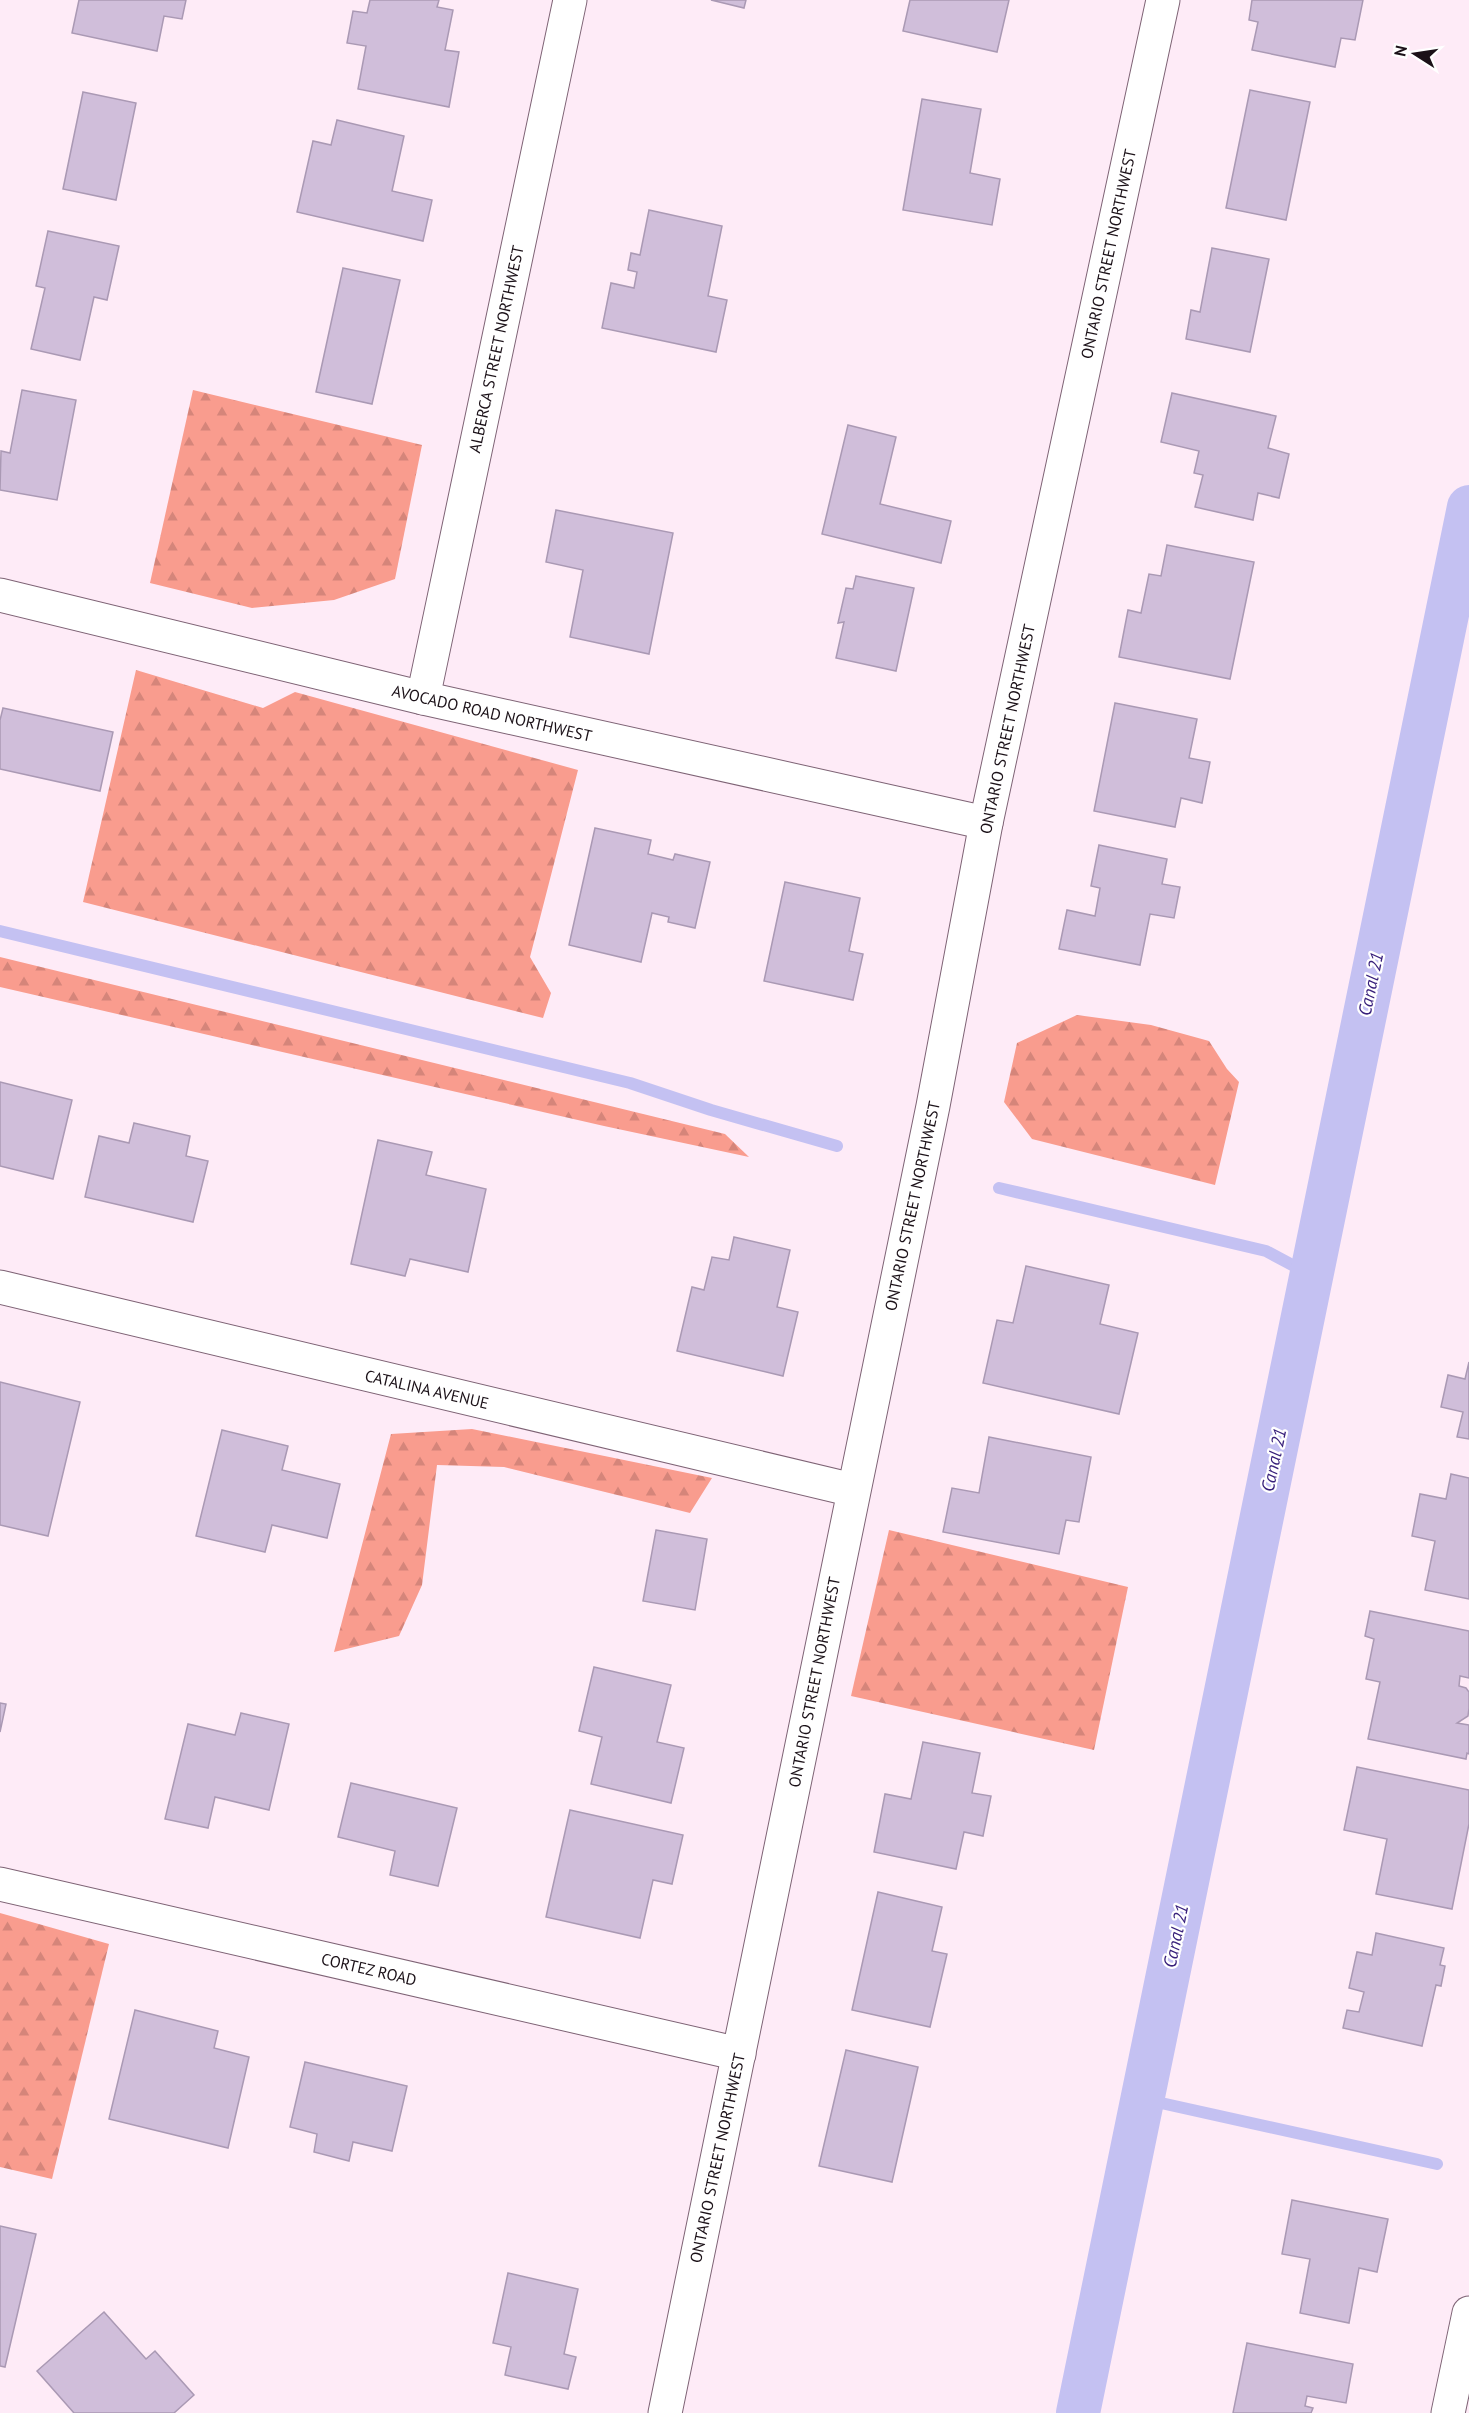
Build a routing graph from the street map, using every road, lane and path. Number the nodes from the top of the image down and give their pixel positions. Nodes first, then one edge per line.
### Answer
1 (570, 0) edge
2 (1163, 0) edge
3 (0, 595) edge
4 (423, 698) junction
5 (986, 823) junction
6 (0, 1287) edge
7 (853, 1490) junction
8 (0, 1884) edge
9 (739, 2054) junction
10 (1469, 2313) edge
11 (665, 2413) edge
12 (1448, 2413) edge

1 - 4 street, ALBERCA STREET NORTHWEST
2 - 5 street, ONTARIO STREET NORTHWEST
3 - 4 street, AVOCADO ROAD NORTHWEST
4 - 5 street, AVOCADO ROAD NORTHWEST
5 - 7 street, ONTARIO STREET NORTHWEST
6 - 7 street, CATALINA AVENUE
7 - 9 street, ONTARIO STREET NORTHWEST
8 - 9 street, CORTEZ ROAD
9 - 11 street, ONTARIO STREET NORTHWEST
10 - 12 street

